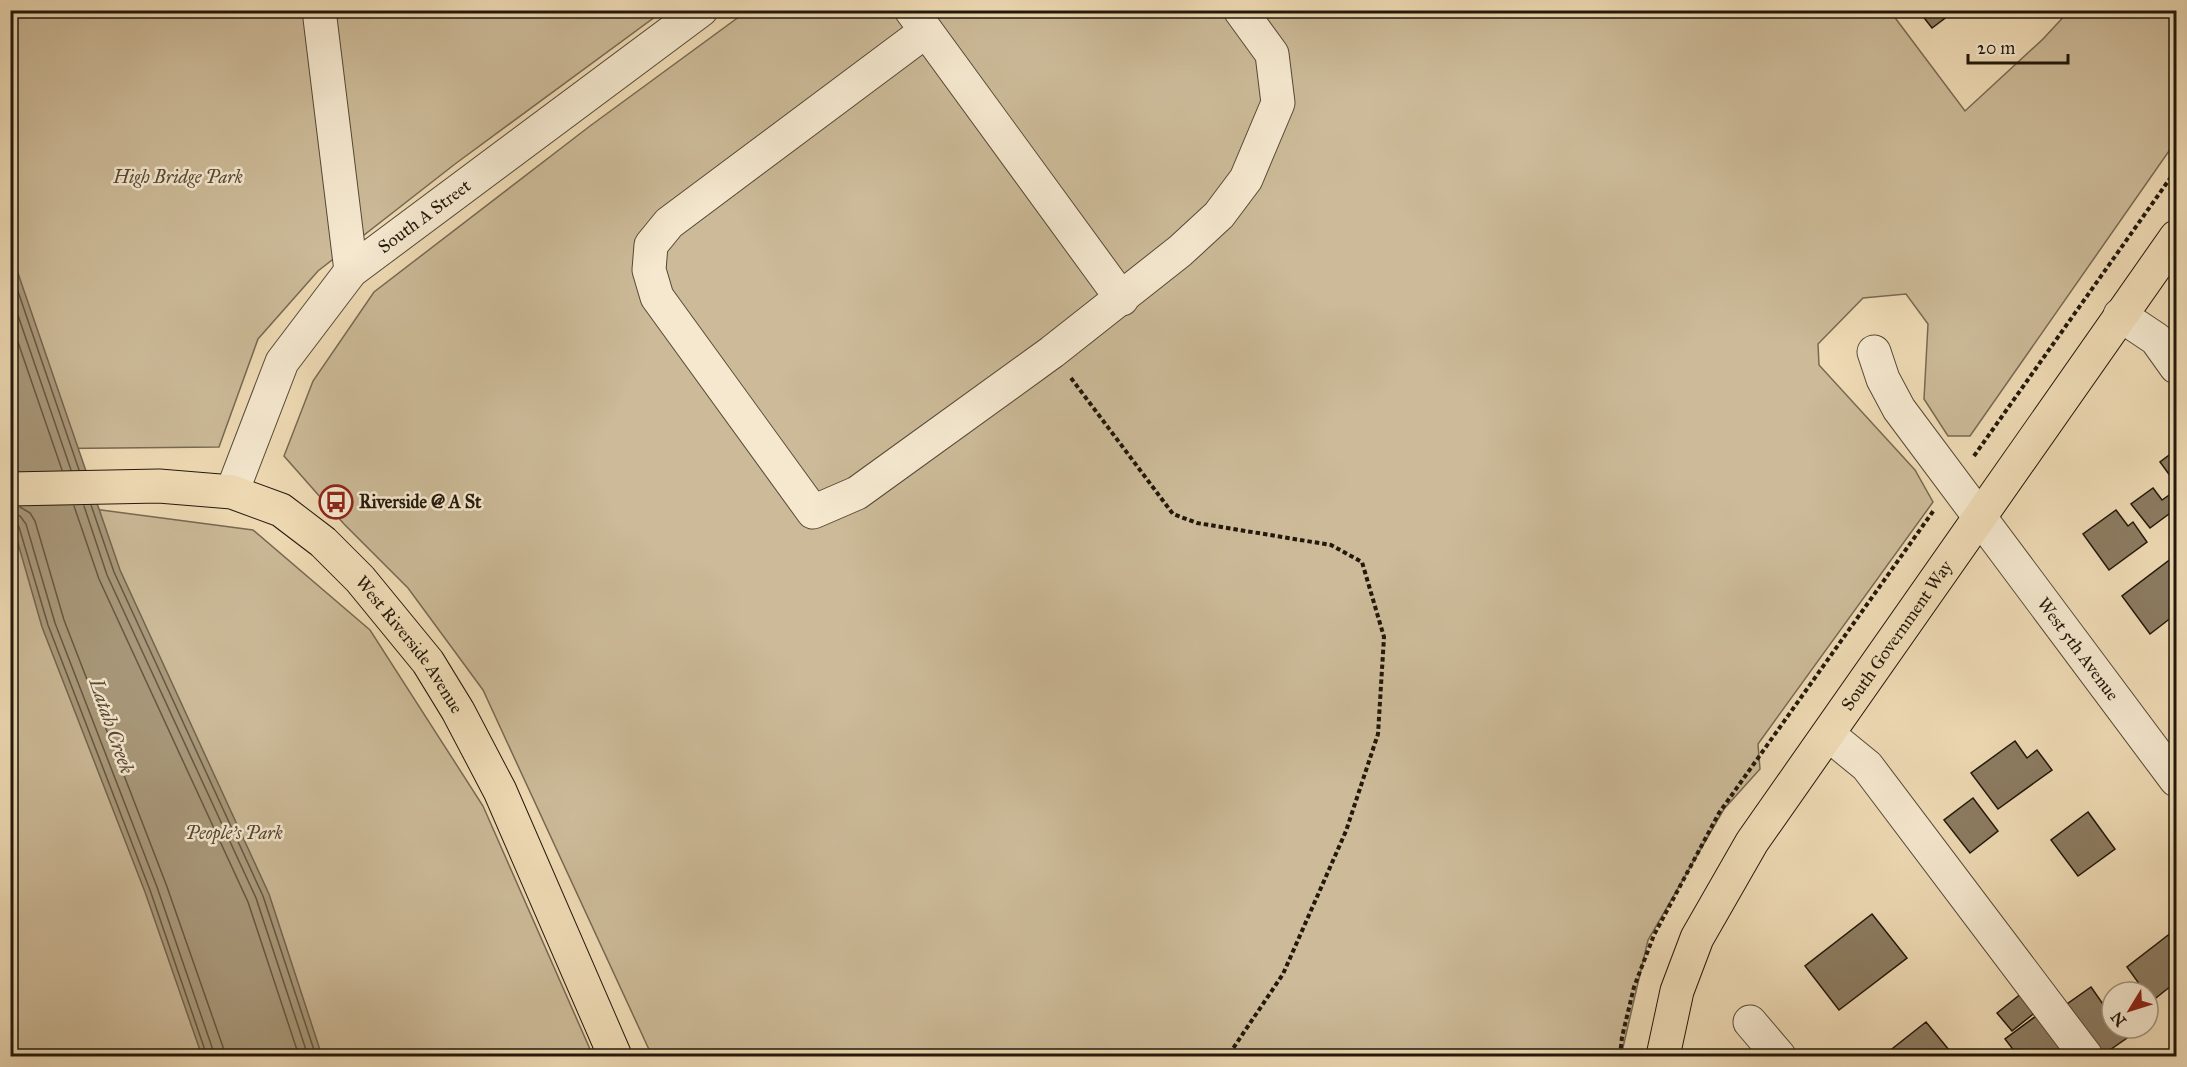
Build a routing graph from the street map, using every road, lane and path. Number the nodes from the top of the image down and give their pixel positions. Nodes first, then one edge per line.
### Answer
1 (319, 10) edge
2 (700, 10) edge
3 (1240, 10) edge
4 (919, 21) edge
5 (2176, 237) edge
6 (351, 271) junction
7 (1122, 299) junction
8 (2120, 315) junction
9 (1052, 352) junction
10 (1874, 352) dead end
11 (2176, 367) edge
12 (10, 489) edge
13 (232, 492) junction
14 (1979, 517) junction
15 (1829, 735) junction
16 (2176, 780) edge
17 (1750, 1022) dead end
18 (615, 1056) edge
19 (1228, 1056) edge
20 (1663, 1056) edge
21 (1779, 1056) edge
22 (2086, 1056) edge

1 - 6 street
2 - 6 street, South A Street
3 - 7 street
4 - 7 street
4 - 9 street
5 - 8 main road, South Government Way
6 - 13 street, South A Street
7 - 9 street
8 - 11 street
8 - 14 main road, South Government Way
9 - 19 path
10 - 14 street, West 5th Avenue
12 - 13 main road, West Riverside Avenue
13 - 18 main road, West Riverside Avenue
14 - 15 main road, South Government Way
14 - 16 street, West 5th Avenue
15 - 20 main road, South Government Way
15 - 22 street
17 - 21 street

